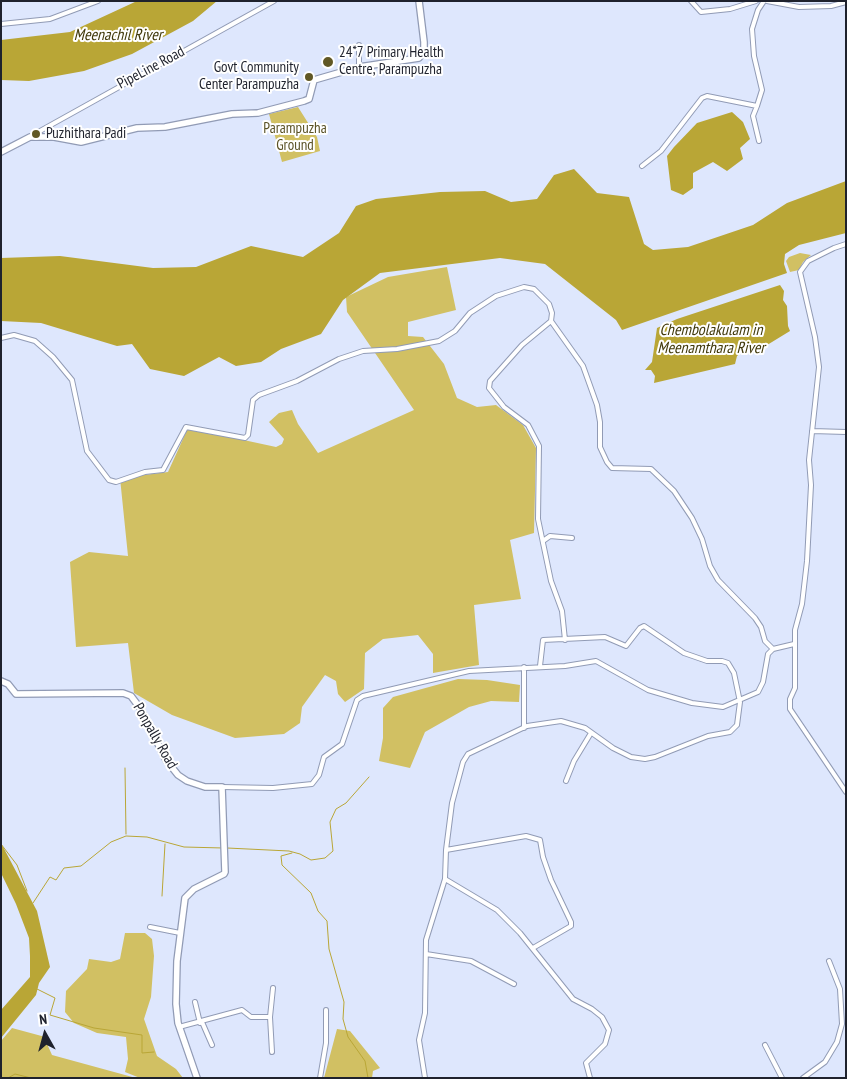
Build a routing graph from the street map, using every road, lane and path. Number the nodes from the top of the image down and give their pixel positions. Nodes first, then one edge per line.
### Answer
1 (98, 1) edge
2 (274, 1) edge
3 (419, 1) edge
4 (691, 1) edge
5 (756, 1) edge
6 (765, 1) edge
7 (846, 2) edge
8 (1, 24) edge
9 (358, 45) dead end
10 (359, 67) junction
11 (757, 106) junction
12 (30, 137) junction
13 (760, 141) dead end
14 (1, 152) edge
15 (642, 166) dead end
16 (846, 244) edge
17 (551, 321) junction
18 (1, 338) edge
19 (812, 431) junction
20 (846, 432) edge
21 (572, 538) dead end
22 (543, 541) junction
23 (565, 640) junction
24 (794, 644) junction
25 (773, 649) junction
26 (540, 666) junction
27 (524, 667) junction
28 (1, 682) edge
29 (740, 702) junction
30 (524, 728) junction
31 (591, 733) junction
32 (566, 781) dead end
33 (222, 787) junction
34 (845, 789) edge
35 (446, 850) junction
36 (445, 879) junction
37 (150, 927) dead end
38 (180, 933) junction
39 (533, 948) junction
40 (426, 954) junction
41 (829, 961) dead end
42 (514, 984) dead end
43 (273, 988) dead end
44 (195, 1002) dead end
45 (326, 1010) dead end
46 (270, 1017) junction
47 (201, 1023) junction
48 (180, 1027) junction
49 (212, 1044) dead end
50 (765, 1045) dead end
51 (272, 1052) dead end
52 (197, 1078) edge
53 (320, 1078) edge
54 (424, 1078) edge
55 (590, 1078) edge
56 (782, 1078) edge
57 (803, 1078) edge

1 - 8 street
2 - 12 street, PipeLine Road
3 - 10 main road
4 - 5 street
6 - 7 street
6 - 11 street
9 - 10 street
10 - 12 main road
11 - 13 street
11 - 15 street
12 - 14 main road
16 - 19 street
17 - 18 street
17 - 22 street
17 - 25 street
19 - 20 street
19 - 24 street
21 - 22 street
22 - 23 street
23 - 26 street
23 - 29 street
24 - 25 street
24 - 34 street
25 - 29 street
26 - 27 street
26 - 29 street
27 - 30 street
27 - 33 street
28 - 33 main road, Ponpally Road
29 - 31 street
30 - 31 street
30 - 35 street
31 - 32 street
33 - 38 main road
35 - 36 street
35 - 39 street
36 - 39 street
36 - 40 street
37 - 38 street
38 - 48 main road
39 - 55 street
40 - 42 street
40 - 54 street
41 - 57 street
43 - 46 street
44 - 47 street
45 - 53 street
46 - 47 street
46 - 51 street
47 - 48 street
47 - 49 street
48 - 52 main road
50 - 56 street

